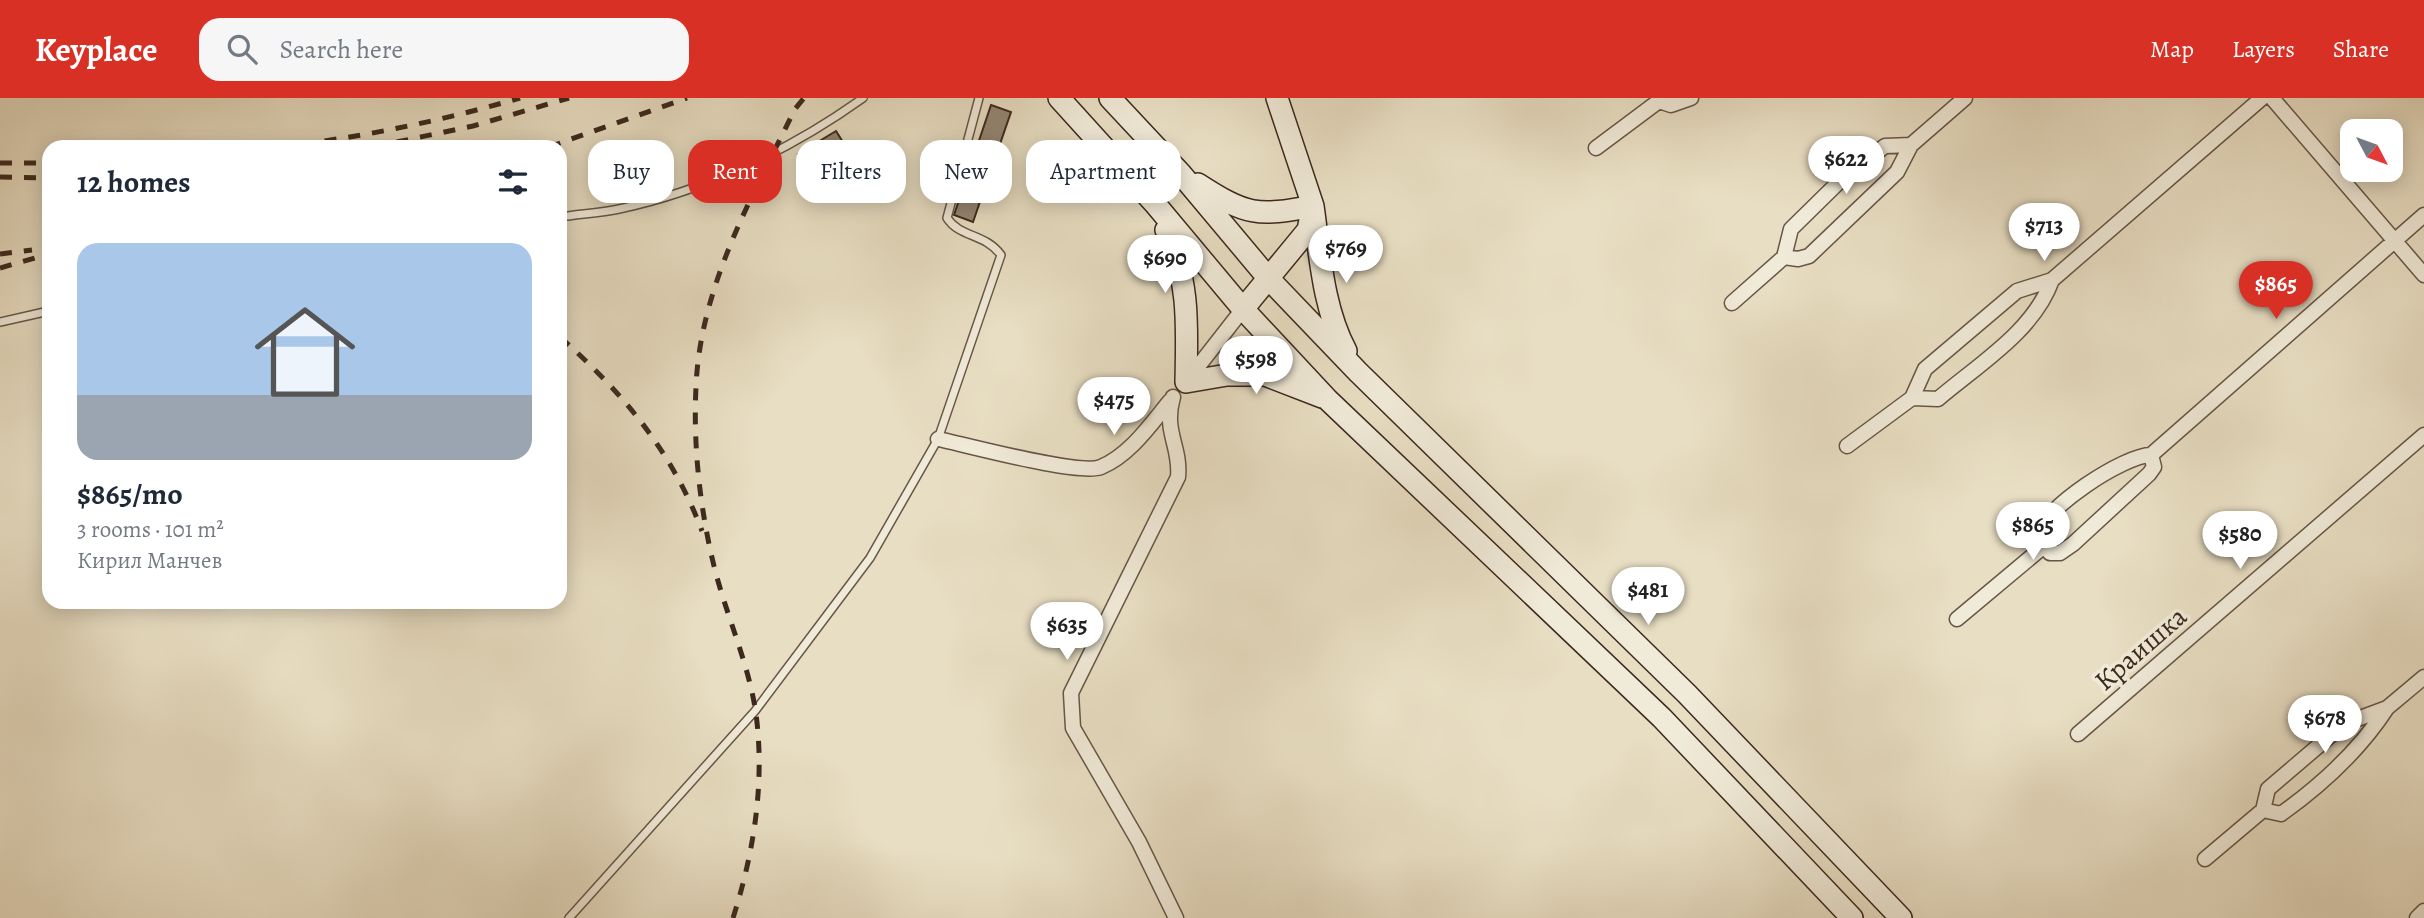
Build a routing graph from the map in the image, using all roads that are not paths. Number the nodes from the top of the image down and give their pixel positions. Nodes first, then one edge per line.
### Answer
1 (863, 98) edge
2 (979, 98) edge
3 (1059, 98) edge
4 (1110, 98) edge
5 (1277, 98) edge
6 (1691, 98) edge
7 (1965, 98) edge
8 (2262, 98) edge
9 (2272, 98) edge
10 (1660, 99) edge
11 (1149, 140) edge
12 (1911, 145) junction
13 (1596, 148) dead end
14 (1181, 174) joint
15 (1156, 205) junction
16 (1313, 206) junction
17 (2424, 215) edge
18 (567, 216) edge
19 (2394, 240) junction
20 (1784, 257) junction
21 (2424, 275) edge
22 (1269, 279) junction
23 (2052, 280) junction
24 (1732, 303) dead end
25 (1243, 309) junction
26 (42, 312) edge
27 (0, 321) edge
28 (1358, 372) junction
29 (1180, 390) junction
30 (1912, 398) junction
31 (1327, 399) junction
32 (2424, 435) edge
33 (938, 439) junction
34 (1847, 446) dead end
35 (2151, 454) junction
36 (2043, 547) junction
37 (1957, 619) dead end
38 (2424, 677) edge
39 (2387, 708) junction
40 (2078, 734) dead end
41 (2263, 810) junction
42 (2205, 859) dead end
43 (2424, 911) edge
44 (569, 918) edge
45 (1176, 918) edge
46 (1852, 918) edge
47 (1901, 918) edge
48 (2417, 918) edge

1 - 18 lane
2 - 33 lane
3 - 15 street
4 - 11 street
5 - 16 street
6 - 10 street
7 - 12 street
8 - 23 street
9 - 19 street
10 - 13 street
12 - 20 street
12 - 20 street
14 - 16 street
14 - 22 street
15 - 25 street
15 - 29 street
16 - 22 street
16 - 28 street
17 - 19 street
19 - 21 street
19 - 35 street
20 - 24 street
22 - 25 street
22 - 28 street
23 - 30 street
23 - 30 street
25 - 29 street
25 - 31 street
26 - 27 lane
28 - 47 street
29 - 31 street
29 - 33 street
29 - 45 street
30 - 34 street
31 - 46 street
32 - 40 street, Краишка
33 - 44 lane
35 - 36 street
35 - 36 street
36 - 37 street
38 - 39 street
39 - 41 street
39 - 41 street
41 - 42 street
43 - 48 street

